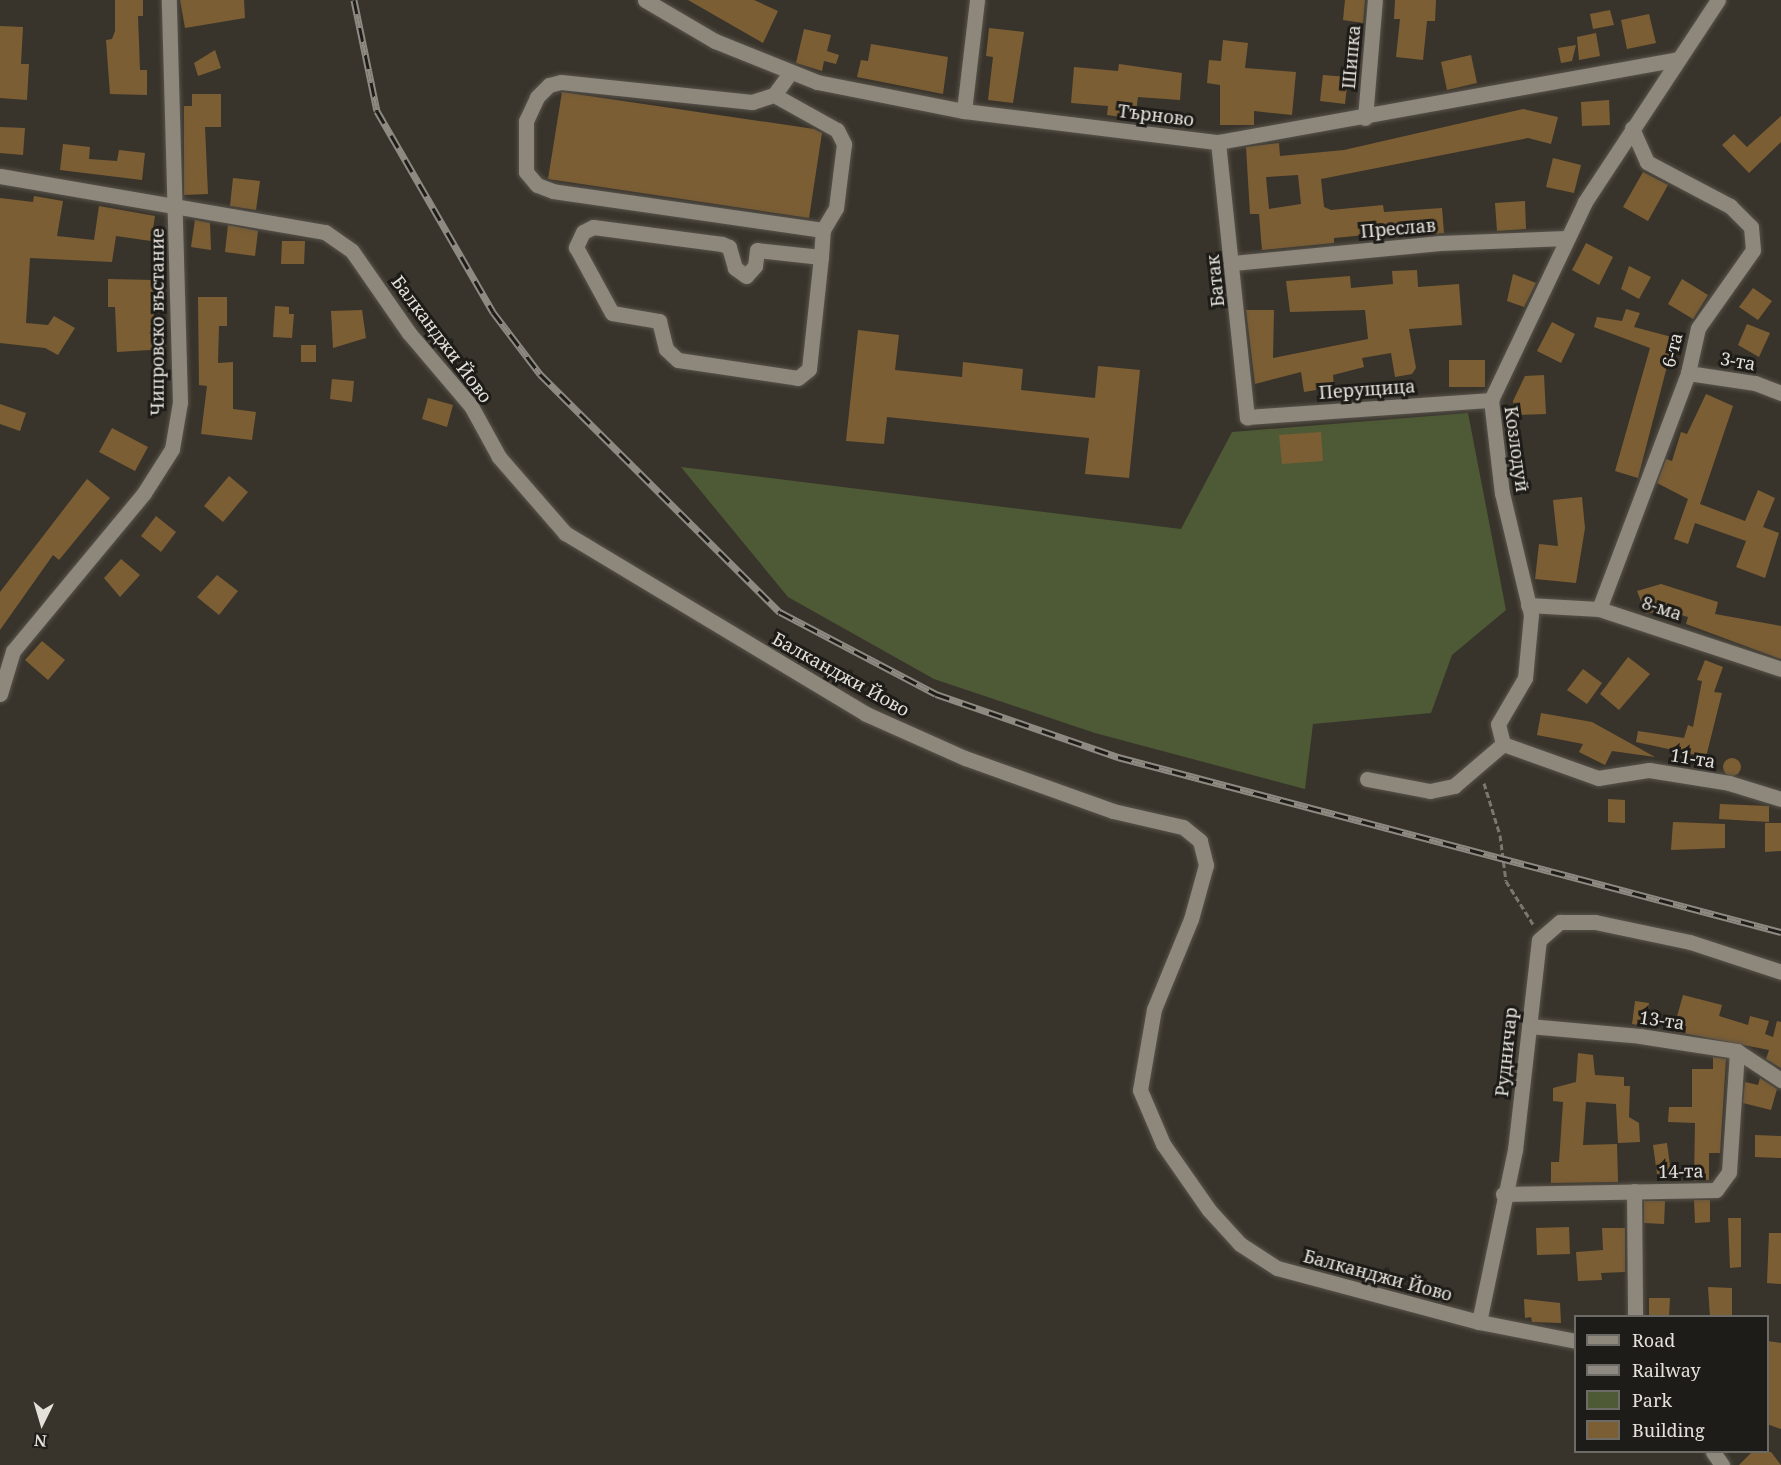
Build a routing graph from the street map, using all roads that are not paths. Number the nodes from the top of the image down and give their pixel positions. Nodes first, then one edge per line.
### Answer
1 (169, 0) edge
2 (645, 0) edge
3 (977, 0) edge
4 (1375, 0) edge
5 (1718, 0) edge
6 (1678, 59) junction
7 (790, 72) junction
8 (774, 95) junction
9 (964, 111) junction
10 (1365, 118) junction
11 (1632, 128) junction
12 (1218, 142) junction
13 (0, 176) edge
14 (177, 205) junction
15 (823, 230) junction
16 (1566, 238) junction
17 (821, 257) junction
18 (1233, 263) junction
19 (1688, 373) junction
20 (1781, 393) edge
21 (1491, 400) junction
22 (1247, 417) joint
23 (1528, 605) junction
24 (1599, 609) junction
25 (1781, 669) edge
26 (0, 694) edge
27 (1503, 744) junction
28 (1367, 779) dead end
29 (1781, 799) edge
30 (1781, 972) edge
31 (1529, 1026) junction
32 (1737, 1051) junction
33 (1781, 1080) edge
34 (1634, 1191) junction
35 (1503, 1194) junction
36 (1635, 1315) edge
37 (1479, 1322) junction
38 (1574, 1341) edge

1 - 14 street, Чипровско въстание
2 - 7 street, Търново
3 - 9 street
4 - 10 street, Шипка
5 - 6 street, Козлодуй
6 - 10 street, Търново
6 - 11 street, Козлодуй
7 - 8 street
7 - 9 street, Търново
8 - 15 street
8 - 15 street
9 - 12 street, Търново
10 - 12 street, Търново
11 - 16 street, Козлодуй
11 - 19 street, 6-та
12 - 18 street, Батак
13 - 14 street, Балканджи Йово
14 - 26 street, Чипровско въстание
14 - 37 street, Балканджи Йово
15 - 17 street
16 - 18 street, Преслав
16 - 21 street, Козлодуй
17 - 17 street
18 - 22 street, Батак
19 - 20 street, 3-та
19 - 24 street, 6-та
21 - 22 street, Перущица
21 - 23 street, Козлодуй
23 - 24 street, 8-ма
23 - 27 street, Козлодуй
24 - 25 street, 8-ма
27 - 28 street
27 - 29 street, 11-та
30 - 31 street, Рудничар
31 - 32 street, 13-та
31 - 35 street, Рудничар
32 - 33 street, 13-та
32 - 34 street, 14-та
34 - 35 street, 14-та
34 - 36 street
35 - 37 street, Рудничар
37 - 38 street

